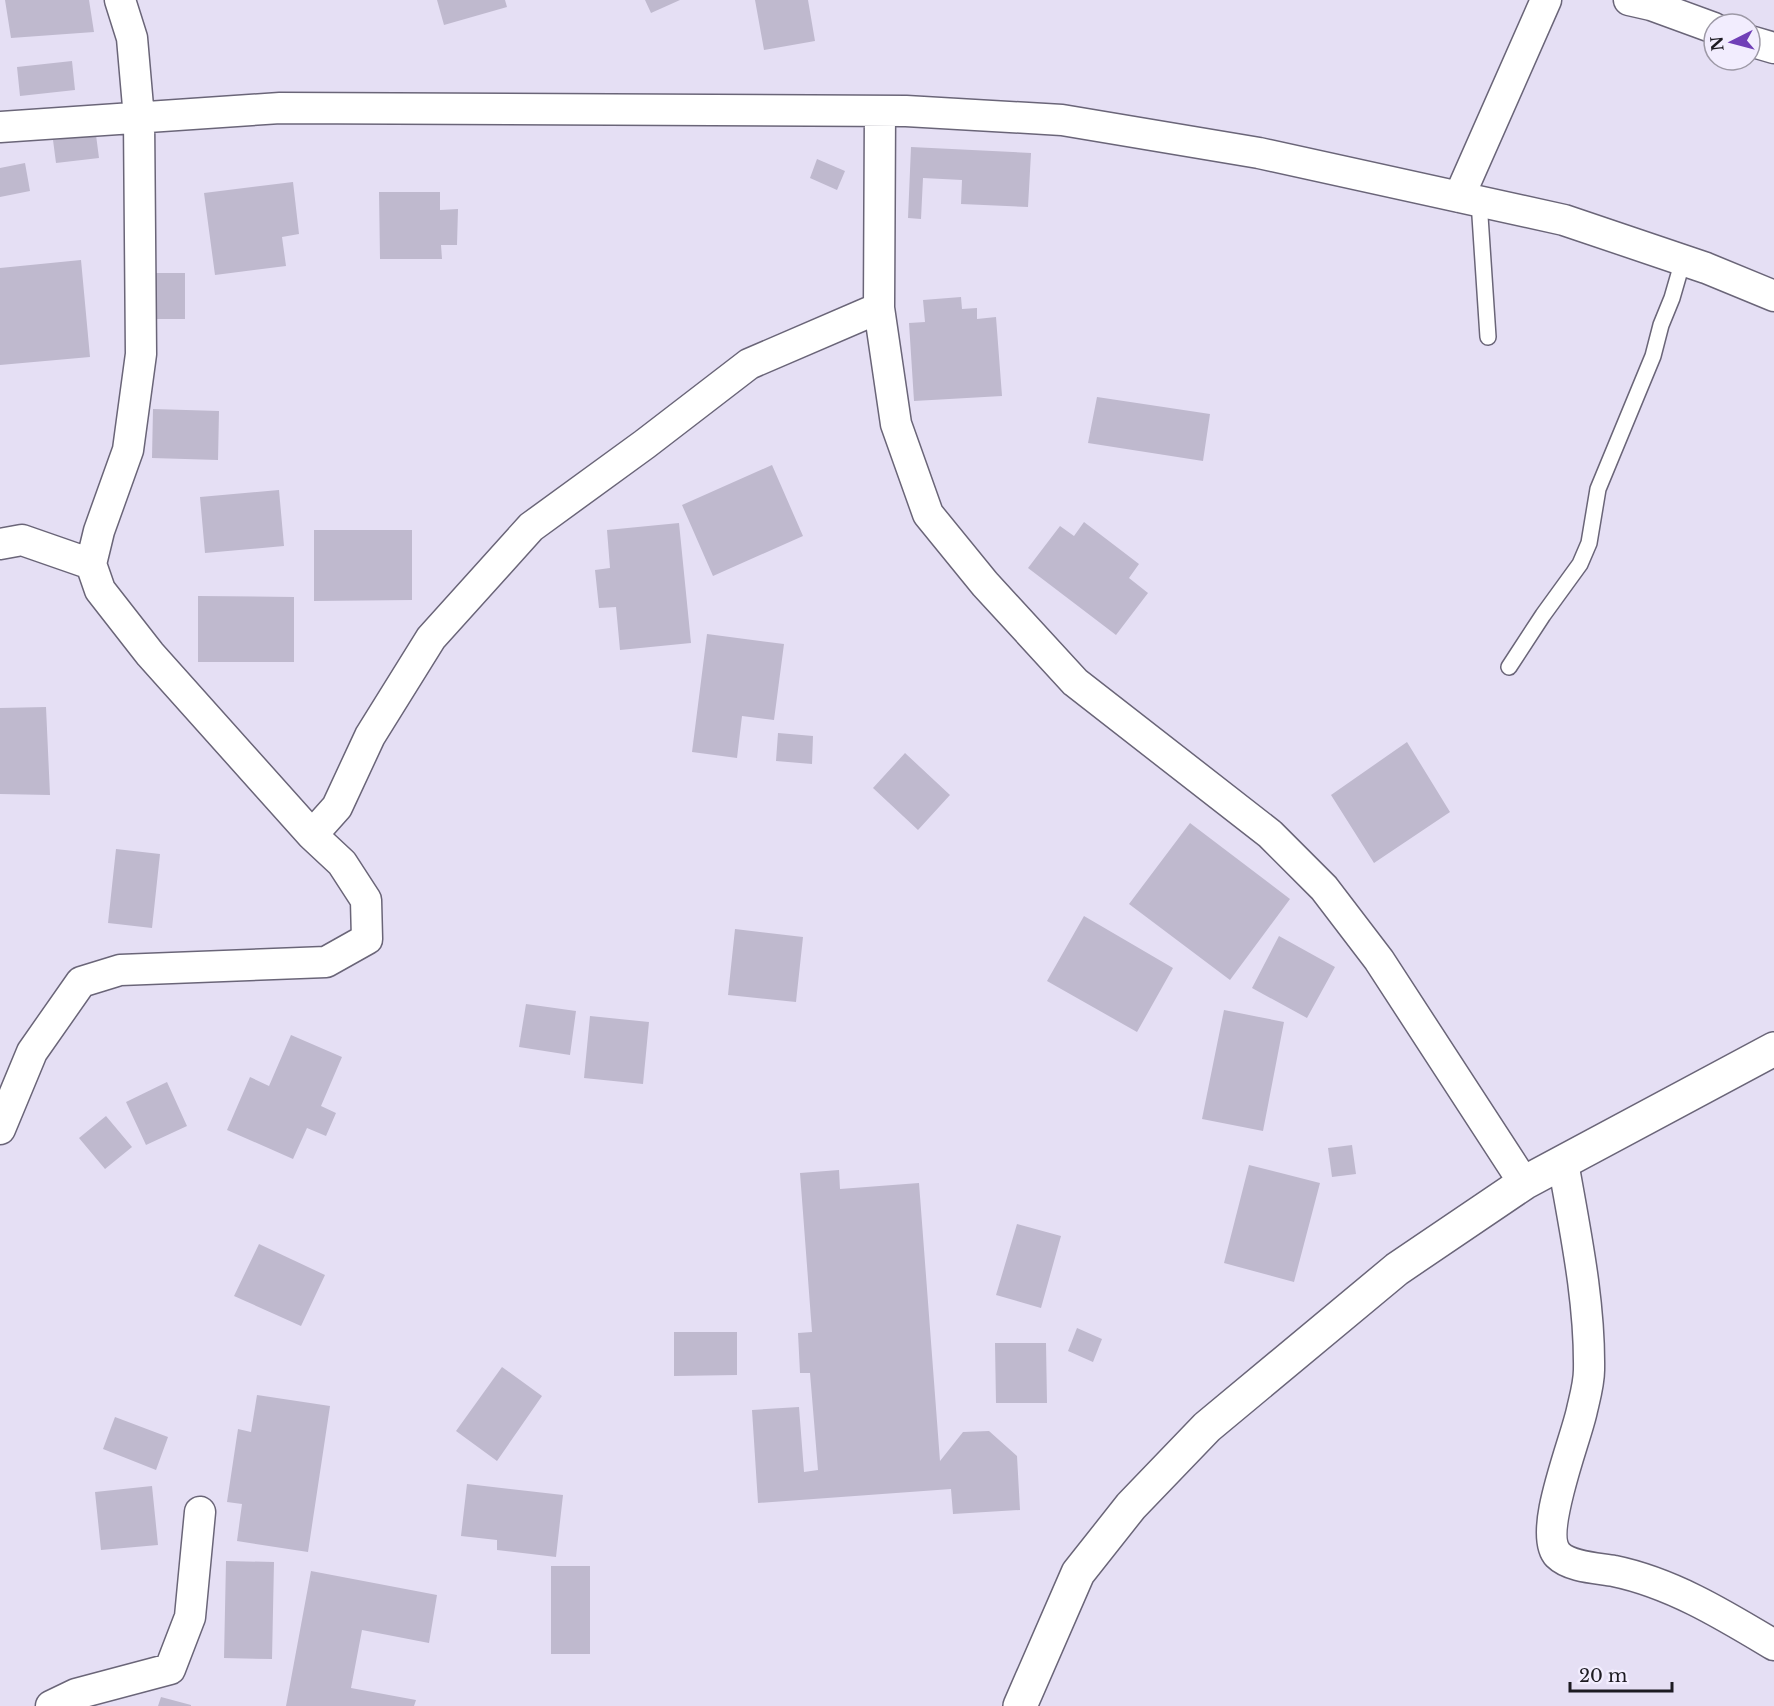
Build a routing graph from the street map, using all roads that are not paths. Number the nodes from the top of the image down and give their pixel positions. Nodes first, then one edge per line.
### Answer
1 (120, 0) edge
2 (1546, 0) edge
3 (1629, 0) edge
4 (1702, 24) edge
5 (880, 111) junction
6 (139, 118) junction
7 (0, 127) edge
8 (1469, 199) junction
9 (1683, 260) junction
10 (1774, 296) edge
11 (879, 308) junction
12 (1488, 337) dead end
13 (0, 544) edge
14 (91, 564) junction
15 (1509, 667) dead end
16 (312, 835) junction
17 (1774, 1049) edge
18 (0, 1128) edge
19 (1563, 1162) junction
20 (1524, 1183) junction
21 (200, 1512) dead end
22 (1774, 1645) edge
23 (51, 1706) edge
24 (1020, 1706) edge

1 - 6 street
2 - 8 street
3 - 4 street
5 - 6 street
5 - 8 street
5 - 11 street
6 - 7 street
6 - 14 street
8 - 9 street
8 - 12 lane
9 - 10 street
9 - 15 lane
11 - 16 street
11 - 20 street
13 - 14 street
14 - 16 street
16 - 18 street
17 - 19 main road
19 - 20 main road
19 - 22 street
20 - 24 main road
21 - 23 street

